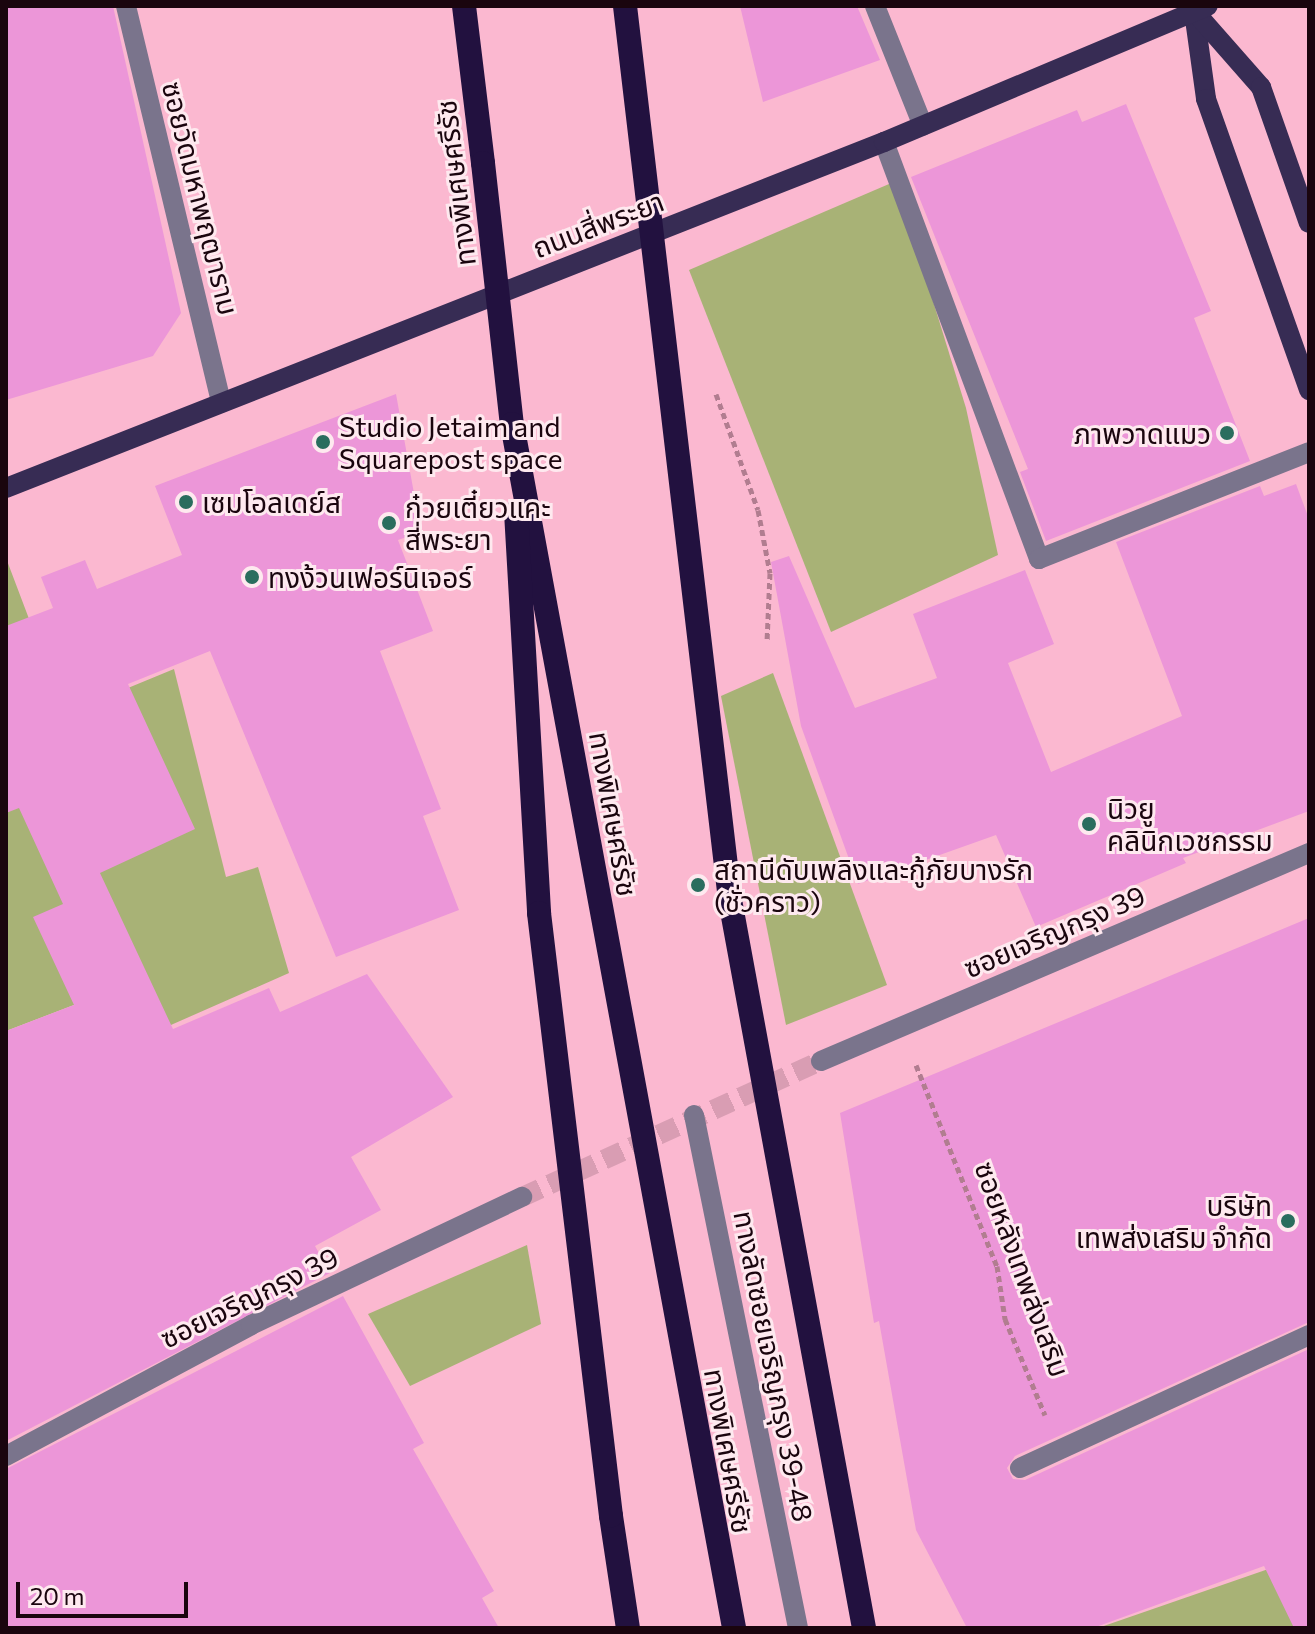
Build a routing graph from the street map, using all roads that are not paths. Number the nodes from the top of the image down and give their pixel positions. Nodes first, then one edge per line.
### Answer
1 (126, 6) edge
2 (464, 6) edge
3 (625, 6) edge
4 (875, 6) edge
5 (1198, 8) edge
6 (923, 126) junction
7 (884, 142) junction
8 (1309, 223) edge
9 (1309, 390) edge
10 (221, 403) junction
11 (512, 424) junction
12 (1309, 452) edge
13 (6, 488) edge
14 (1309, 853) edge
15 (821, 1061) tunnel mouth
16 (694, 1115) dead end
17 (522, 1197) tunnel mouth
18 (1309, 1335) edge
19 (6, 1456) edge
20 (1020, 1468) dead end
21 (628, 1628) edge
22 (734, 1628) edge
23 (798, 1628) edge
24 (864, 1628) edge

1 - 10 street, ซอยวัดมหาพฤฒาราม
2 - 11 highway, ทางพิเศษศรีรัช, bridge
3 - 24 highway, bridge
4 - 6 street
5 - 6 main road, ถนนสี่พระยา
5 - 8 main road
5 - 9 main road
6 - 7 main road, ถนนสี่พระยา
7 - 10 main road, ถนนสี่พระยา
7 - 12 street
10 - 13 main road, ถนนสี่พระยา
11 - 21 highway, bridge
11 - 22 highway, ทางพิเศษศรีรัช, bridge
14 - 15 street, ซอยเจริญกรุง 39
16 - 23 street, ทางลัดซอยเจริญกรุง 39-48
17 - 19 street, ซอยเจริญกรุง 39
18 - 20 street

